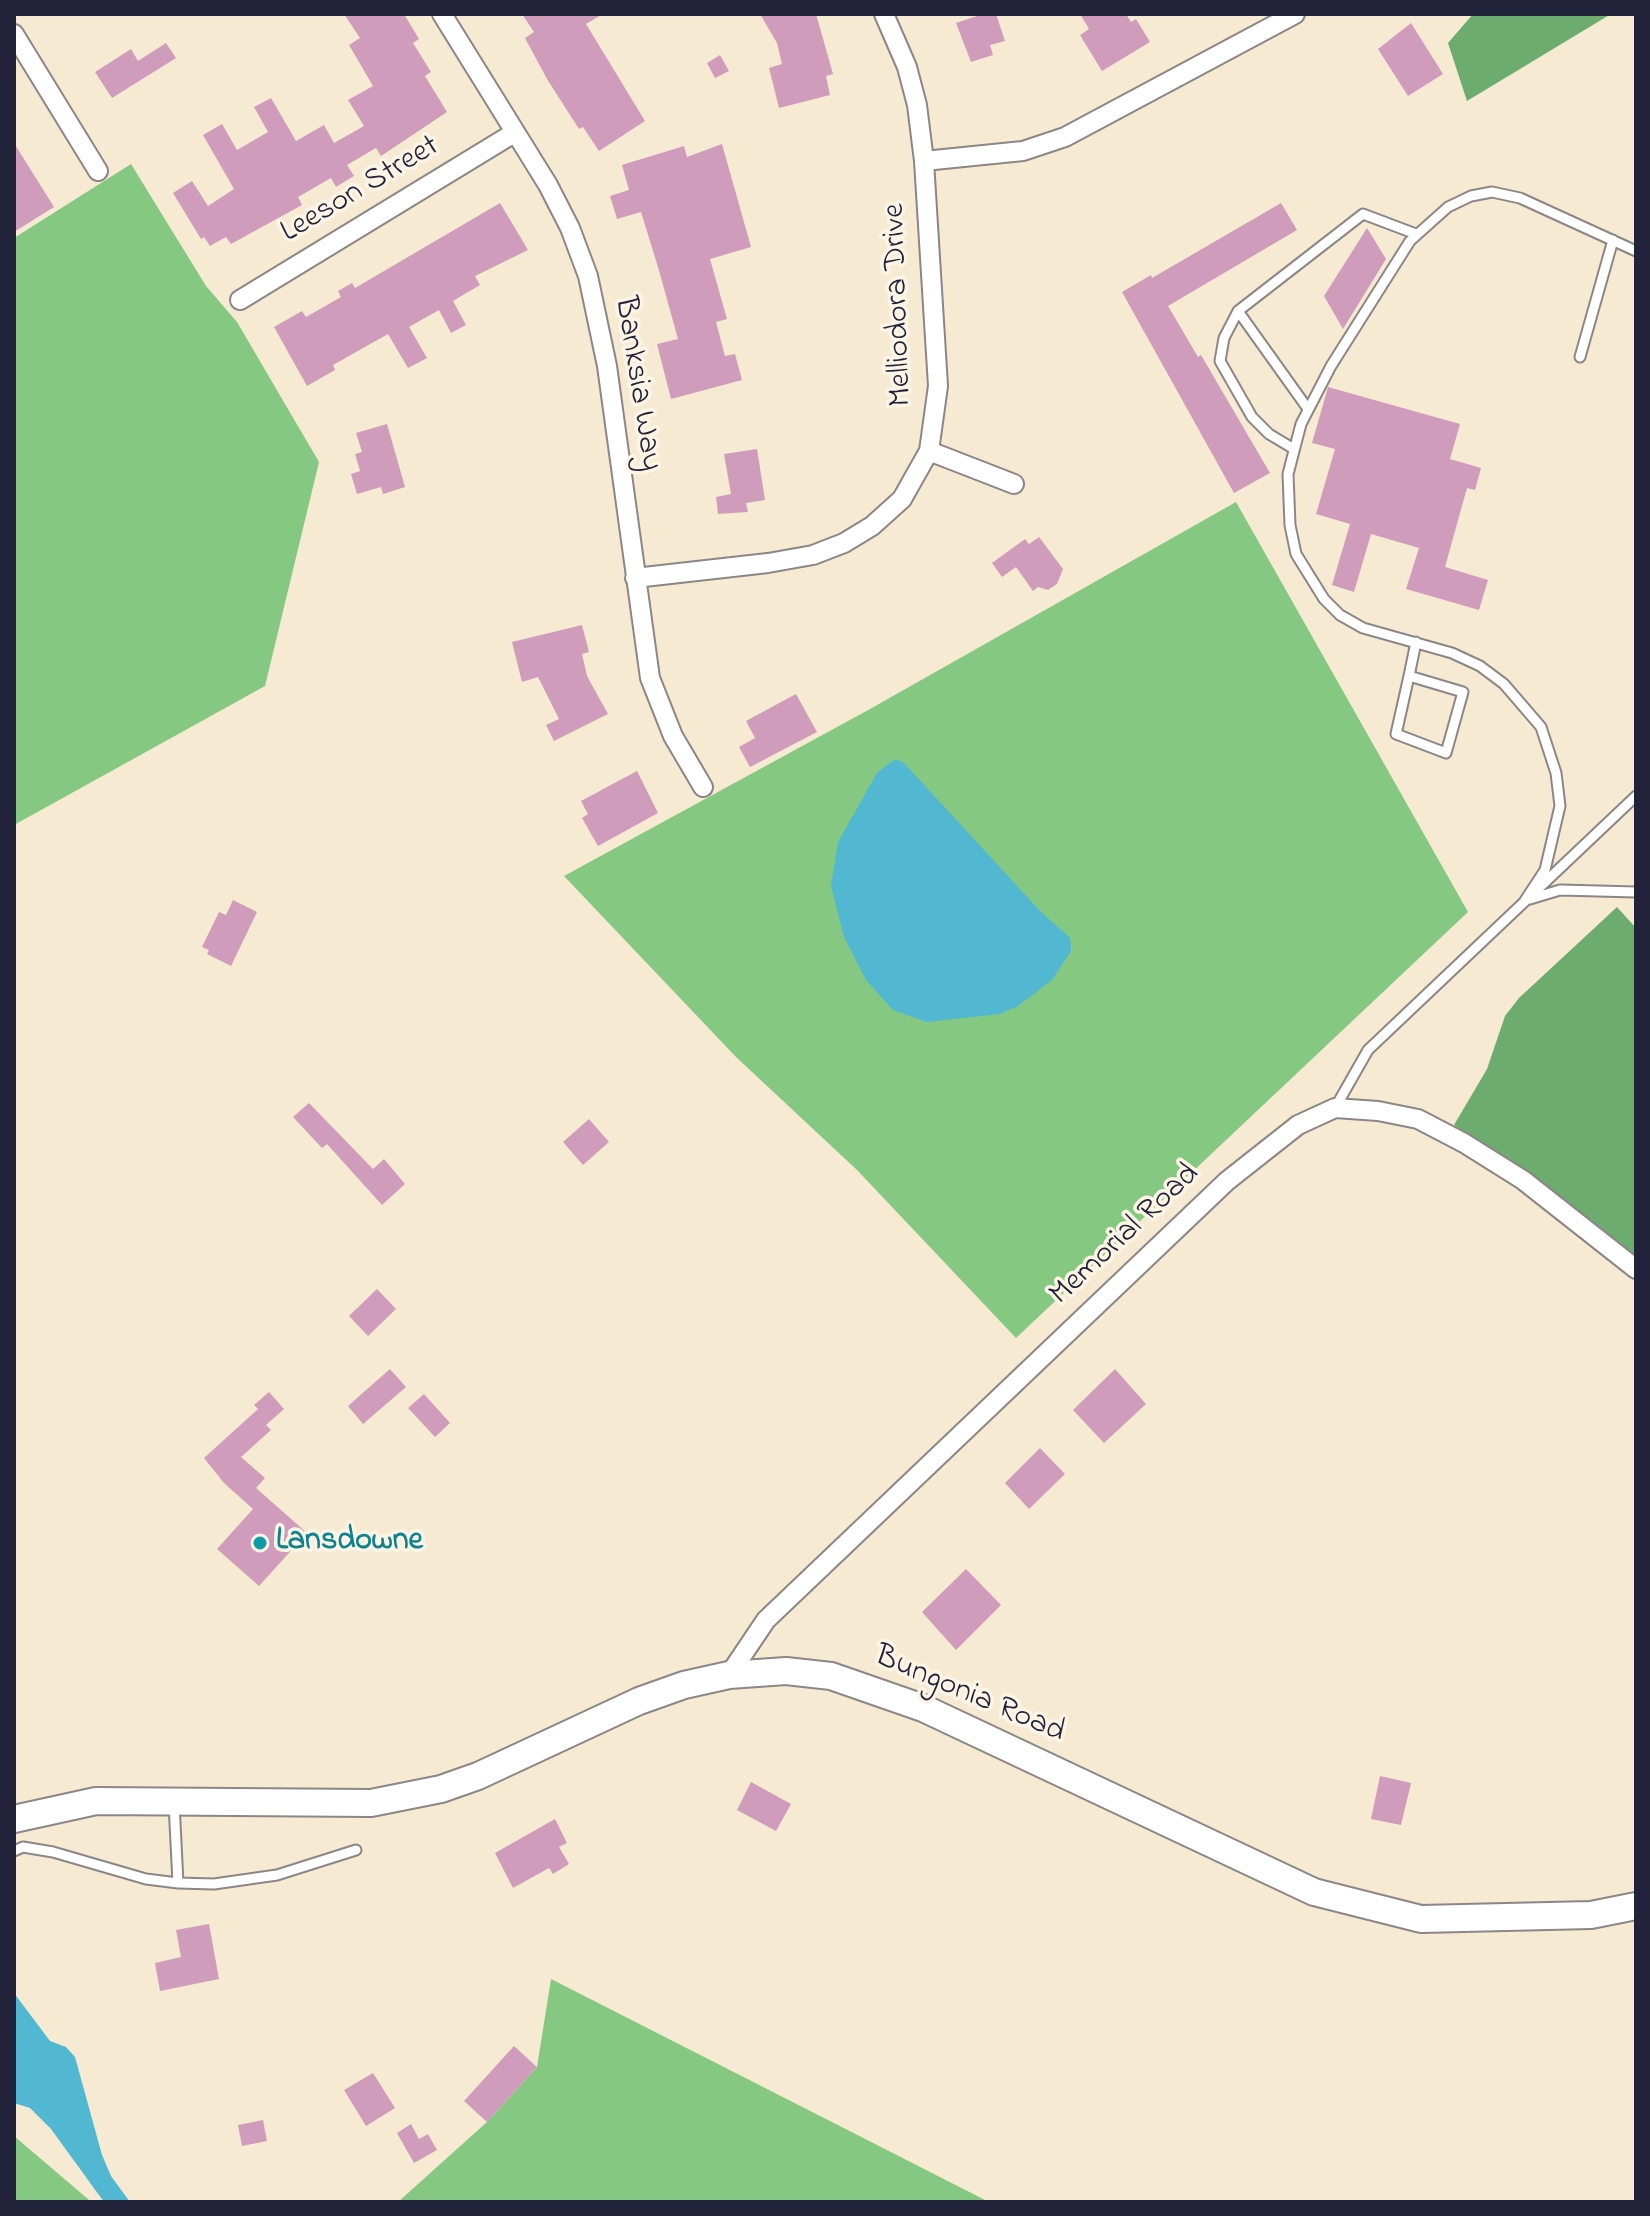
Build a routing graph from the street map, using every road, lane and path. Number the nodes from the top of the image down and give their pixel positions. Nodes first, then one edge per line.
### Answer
1 (442, 14) edge
2 (884, 14) edge
3 (1295, 14) edge
4 (14, 34) edge
5 (514, 133) junction
6 (924, 161) junction
7 (98, 171) dead end
8 (1416, 234) junction
9 (1613, 240) junction
10 (1636, 251) edge
11 (240, 300) dead end
12 (1238, 311) junction
13 (1580, 357) dead end
14 (1308, 409) junction
15 (1294, 449) junction
16 (929, 451) junction
17 (1014, 484) dead end
18 (635, 578) junction
19 (1416, 642) junction
20 (1409, 676) junction
21 (703, 787) dead end
22 (1636, 796) edge
23 (1636, 892) edge
24 (1524, 902) junction
25 (1335, 1108) junction
26 (1636, 1269) edge
27 (729, 1675) junction
28 (174, 1800) junction
29 (14, 1819) edge
30 (356, 1850) dead end
31 (14, 1851) edge
32 (178, 1883) junction
33 (1636, 1906) edge

1 - 5 street, Banksia Way
2 - 6 street, Melliodora Drive
3 - 6 street
4 - 7 street
5 - 11 street, Leeson Street
5 - 18 street, Banksia Way
6 - 16 street, Melliodora Drive
8 - 9 lane
8 - 12 lane
8 - 14 lane
9 - 10 lane
9 - 13 lane
12 - 14 lane
12 - 15 lane
14 - 15 lane
15 - 19 lane
16 - 17 street
16 - 18 street, Melliodora Drive
18 - 21 street, Banksia Way
19 - 20 lane
19 - 24 lane
20 - 20 lane
22 - 24 lane
23 - 24 lane
24 - 25 lane
25 - 26 street, Memorial Road
25 - 27 street, Memorial Road
27 - 28 street, Bungonia Road
27 - 33 street, Bungonia Road
28 - 29 street, Bungonia Road
28 - 32 lane
30 - 32 lane
31 - 32 lane

